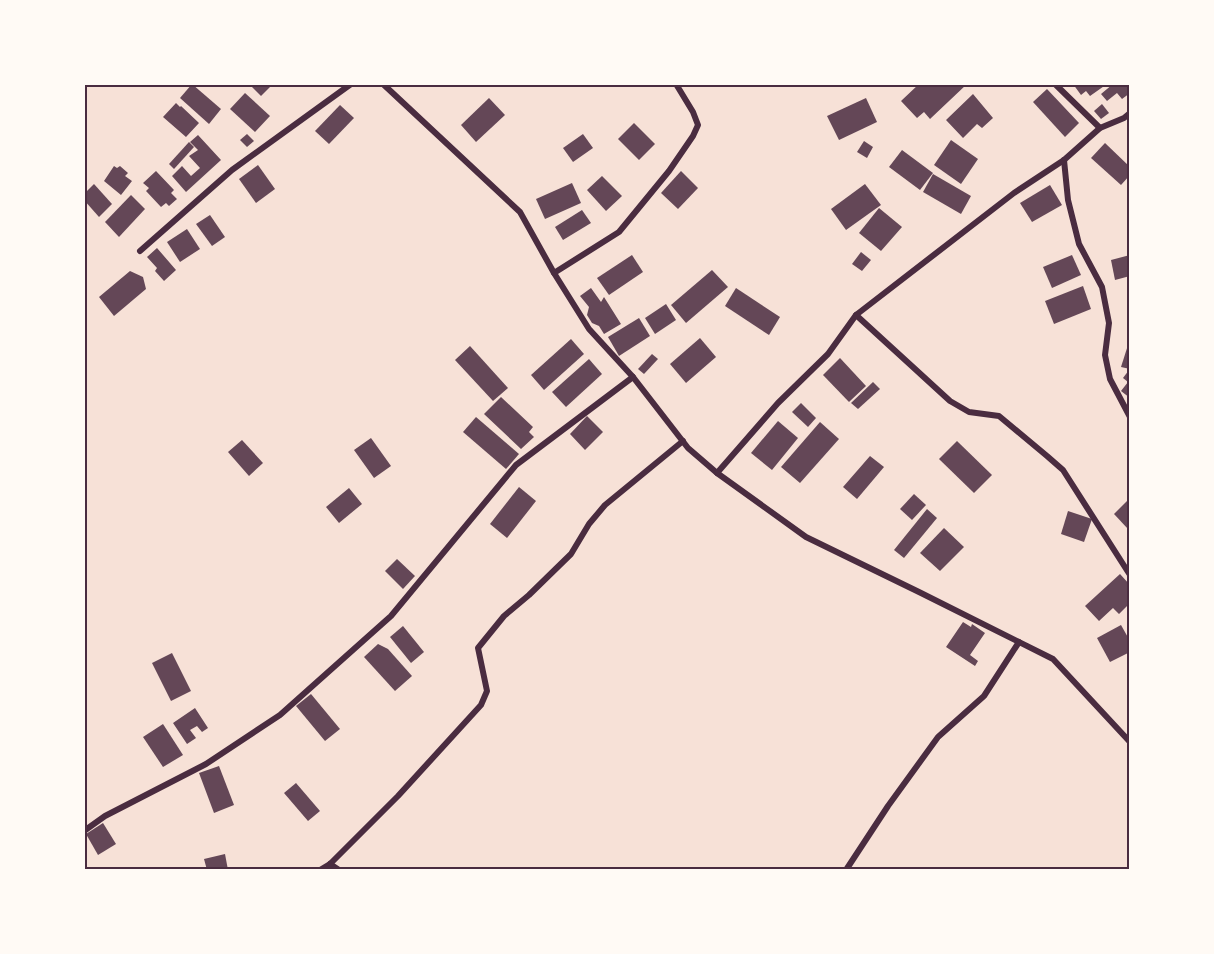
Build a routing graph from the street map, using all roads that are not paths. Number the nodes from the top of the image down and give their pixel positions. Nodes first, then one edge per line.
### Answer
1 (351, 84) edge
2 (384, 84) edge
3 (676, 84) edge
4 (1055, 84) edge
5 (1130, 113) edge
6 (1100, 129) junction
7 (1064, 160) junction
8 (140, 251) dead end
9 (554, 273) junction
10 (856, 315) junction
11 (633, 377) junction
12 (1130, 417) edge
13 (683, 441) junction
14 (717, 473) junction
15 (1130, 575) edge
16 (1019, 642) junction
17 (1130, 742) edge
18 (84, 831) edge
19 (330, 864) junction
20 (320, 870) edge
21 (339, 870) edge
22 (846, 870) edge

1 - 8 street
2 - 9 street
3 - 9 street
4 - 6 street
5 - 6 street
6 - 7 street
7 - 10 street
7 - 12 street
9 - 11 street
10 - 14 street
10 - 15 street
11 - 13 street
11 - 18 street
13 - 14 street
13 - 19 street
14 - 16 street
16 - 17 street
16 - 22 street
19 - 20 street
19 - 21 street

